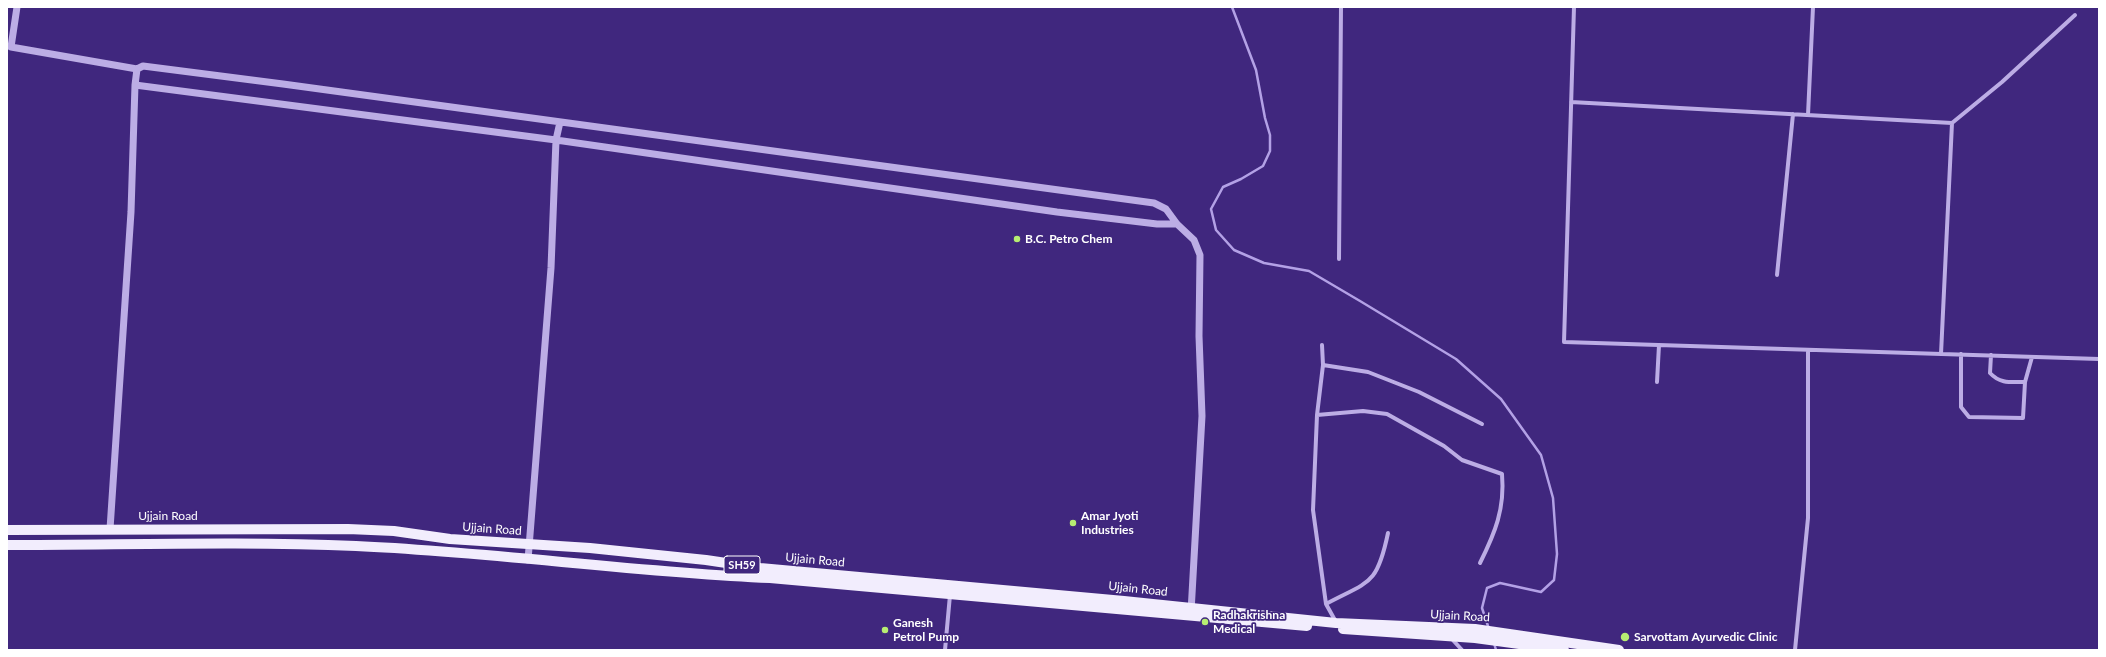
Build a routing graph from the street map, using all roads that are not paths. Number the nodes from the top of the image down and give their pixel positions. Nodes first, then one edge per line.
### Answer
1 (18, 7) edge
2 (1341, 7) edge
3 (1574, 7) edge
4 (1813, 7) edge
5 (2075, 15) dead end
6 (137, 69) junction
7 (135, 84) junction
8 (1571, 102) junction
9 (1793, 114) junction
10 (1808, 115) junction
11 (560, 122) junction
12 (1952, 123) junction
13 (556, 140) junction
14 (1177, 224) junction
15 (1339, 259) dead end
16 (1777, 275) dead end
17 (1659, 345) junction
18 (1322, 346) dead end
19 (1808, 350) junction
20 (1941, 354) junction
21 (1961, 354) junction
22 (1992, 355) junction
23 (2032, 357) junction
24 (2099, 359) edge
25 (1323, 365) junction
26 (1657, 382) dead end
27 (2025, 382) junction
28 (1317, 415) junction
29 (1482, 424) dead end
30 (110, 529) junction
31 (7, 530) edge
32 (1388, 533) dead end
33 (529, 544) junction
34 (7, 545) edge
35 (528, 560) junction
36 (1480, 563) dead end
37 (950, 590) junction
38 (1326, 604) junction
39 (1191, 612) junction
40 (1336, 623) junction
41 (1475, 633) junction
42 (1450, 636) junction
43 (1502, 636) junction
44 (945, 650) edge
45 (1462, 650) edge
46 (1564, 650) edge
47 (1619, 650) edge
48 (1795, 650) edge

1 - 6 street
2 - 15 street
3 - 8 street
4 - 10 street
5 - 12 street
6 - 7 street
6 - 11 street
7 - 13 street
7 - 30 street
8 - 9 street
8 - 17 street
9 - 10 street
9 - 16 street
10 - 12 street
11 - 13 street
11 - 14 street
12 - 20 street
13 - 14 street
13 - 33 street
14 - 39 street
17 - 19 street
17 - 26 street
18 - 25 street
19 - 20 street
19 - 48 street
20 - 21 street
21 - 22 street
21 - 27 street
22 - 23 street
22 - 27 street
23 - 24 street
23 - 27 street
25 - 28 street
25 - 29 street
28 - 36 street
28 - 38 street
30 - 31 main road, Ujjain Road / SH59
30 - 33 main road, Ujjain Road / SH59
32 - 38 street
33 - 35 street
33 - 37 main road, Ujjain Road / SH59
34 - 35 main road, Ujjain Road / SH59
35 - 37 main road, Ujjain Road / SH59
37 - 39 main road, Ujjain Road / SH59
37 - 44 street
38 - 40 street
39 - 40 main road, Ujjain Road / SH59
39 - 42 main road, Ujjain Road / SH59
40 - 41 main road, Ujjain Road / SH59
41 - 42 main road, Ujjain Road / SH59
41 - 43 main road, Ujjain Road / SH59
42 - 45 street
43 - 46 main road, Ujjain Road / SH59
43 - 47 main road, Ujjain Road / SH59

